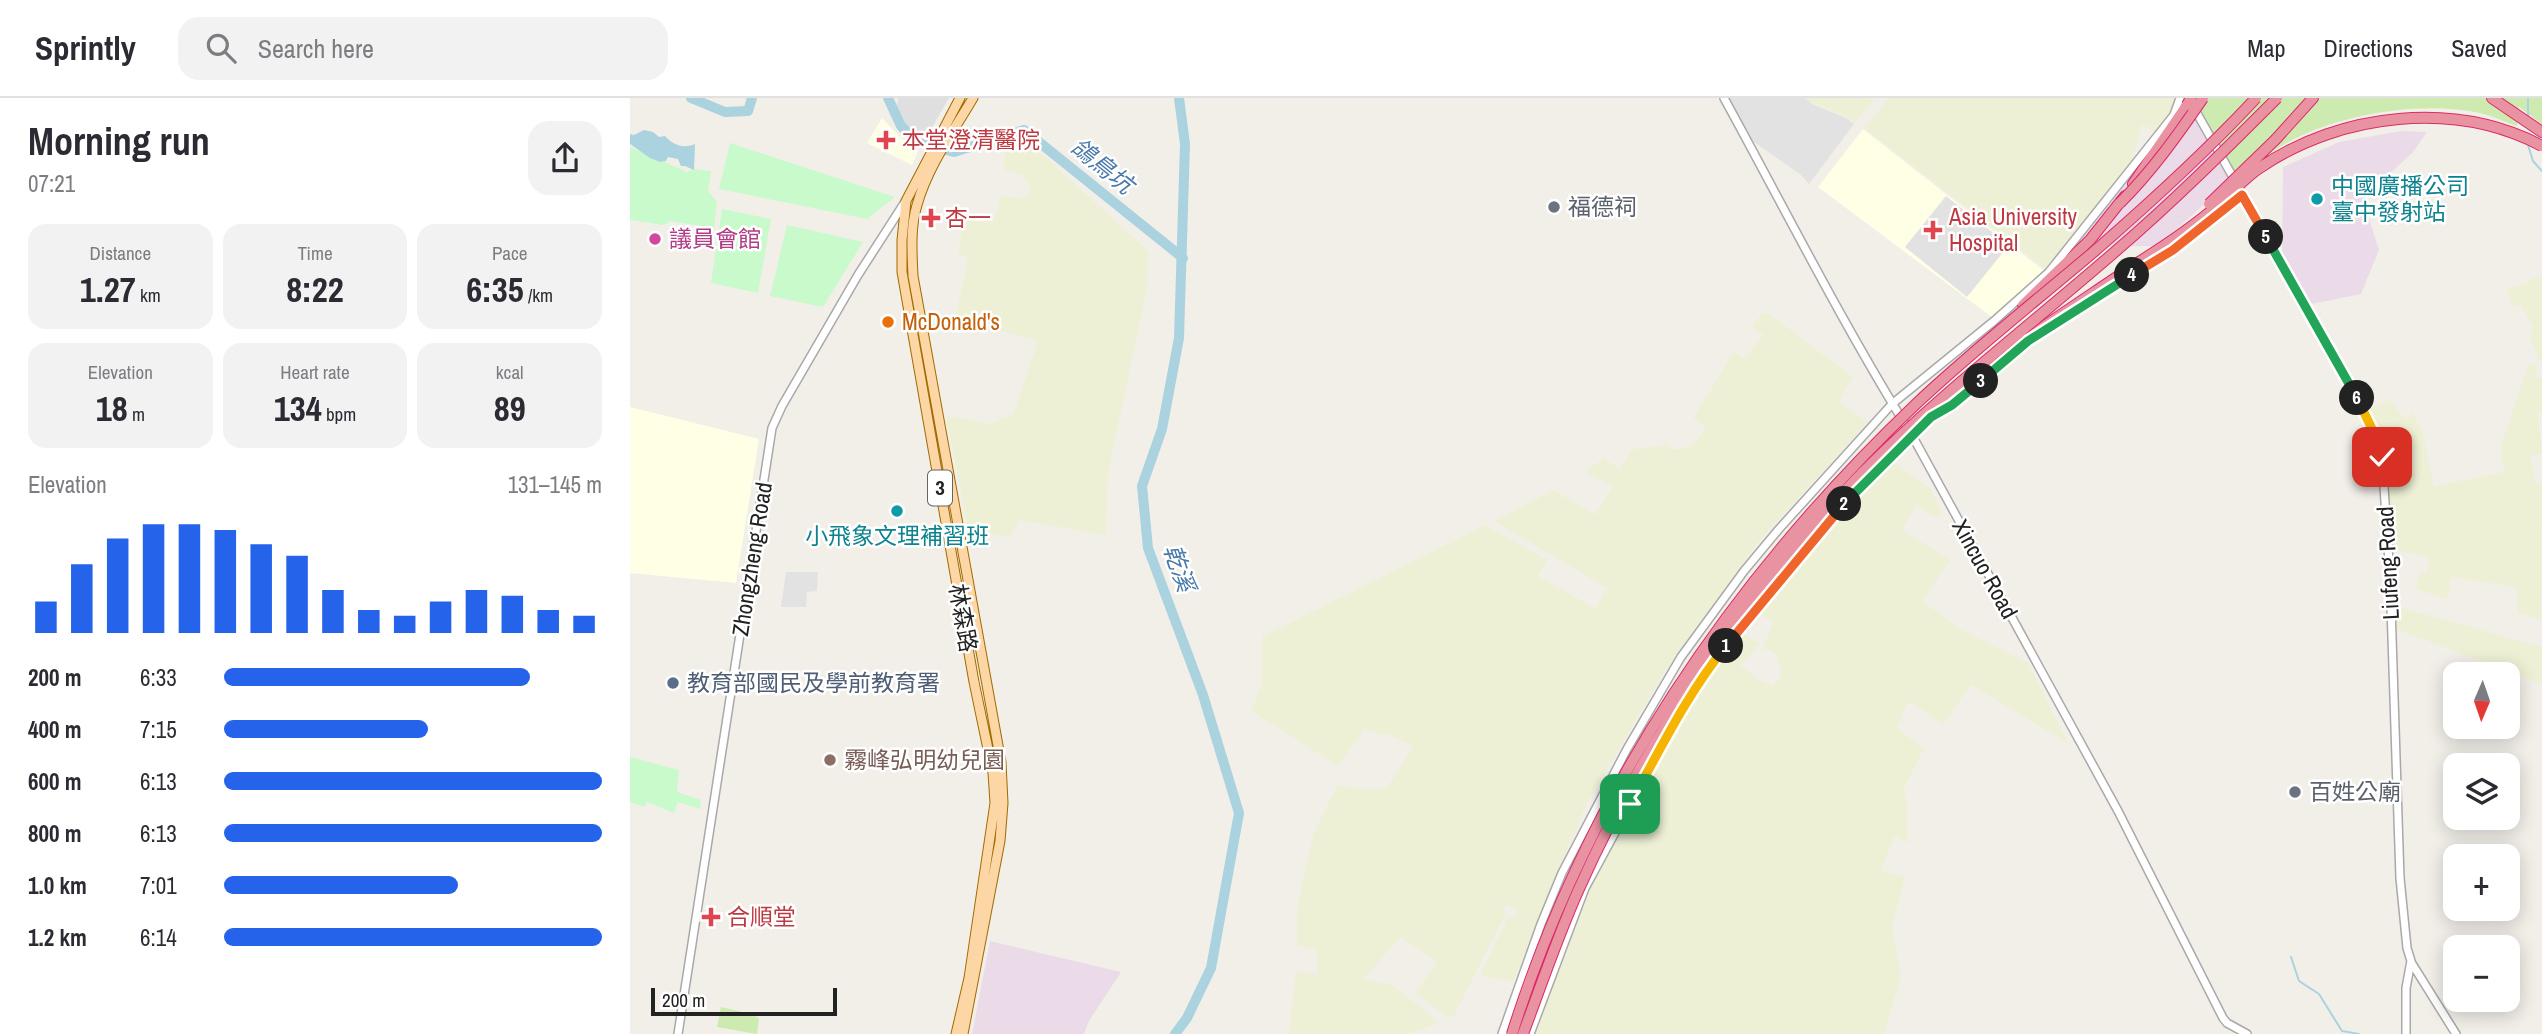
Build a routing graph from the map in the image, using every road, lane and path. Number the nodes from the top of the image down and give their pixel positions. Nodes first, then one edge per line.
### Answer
1 (960, 98) edge
2 (974, 98) edge
3 (1724, 98) edge
4 (2180, 98) edge
5 (2190, 98) edge
6 (2203, 98) edge
7 (2256, 98) edge
8 (2277, 98) edge
9 (2313, 98) edge
10 (2492, 98) edge
11 (2542, 132) edge
12 (942, 141) junction
13 (2542, 146) edge
14 (933, 157) junction
15 (2242, 195) junction
16 (906, 201) junction
17 (2120, 203) junction
18 (2139, 262) junction
19 (1917, 403) junction
20 (1892, 404) junction
21 (1928, 412) junction
22 (1913, 437) junction
23 (2411, 961) junction
24 (678, 1034) edge
25 (956, 1034) edge
26 (963, 1034) edge
27 (1503, 1034) edge
28 (1512, 1034) edge
29 (1523, 1034) edge
30 (1530, 1034) edge
31 (2247, 1034) edge
32 (2406, 1034) edge
33 (2456, 1034) edge

1 - 12 main road, 3
2 - 12 main road, 3
3 - 20 street, Xincuo Road
4 - 20 street
5 - 15 street, Liufeng Road
5 - 17 highway, bridge
6 - 17 highway, bridge
7 - 19 highway, bridge
8 - 21 highway, bridge
9 - 18 highway, bridge
10 - 11 highway
12 - 14 main road, 3
13 - 18 highway, bridge
14 - 16 main road, 3
14 - 26 main road, 林森路 / 3
15 - 22 street
15 - 23 street, Liufeng Road
16 - 24 street, Zhongzheng Road
16 - 25 main road, 林森路 / 3
17 - 19 highway, bridge
18 - 21 highway, bridge
19 - 28 highway, bridge
20 - 22 street, Xincuo Road
20 - 27 street
21 - 29 highway, bridge
22 - 30 street
22 - 31 street, Xincuo Road
23 - 32 street, Liufeng Road
23 - 33 street

